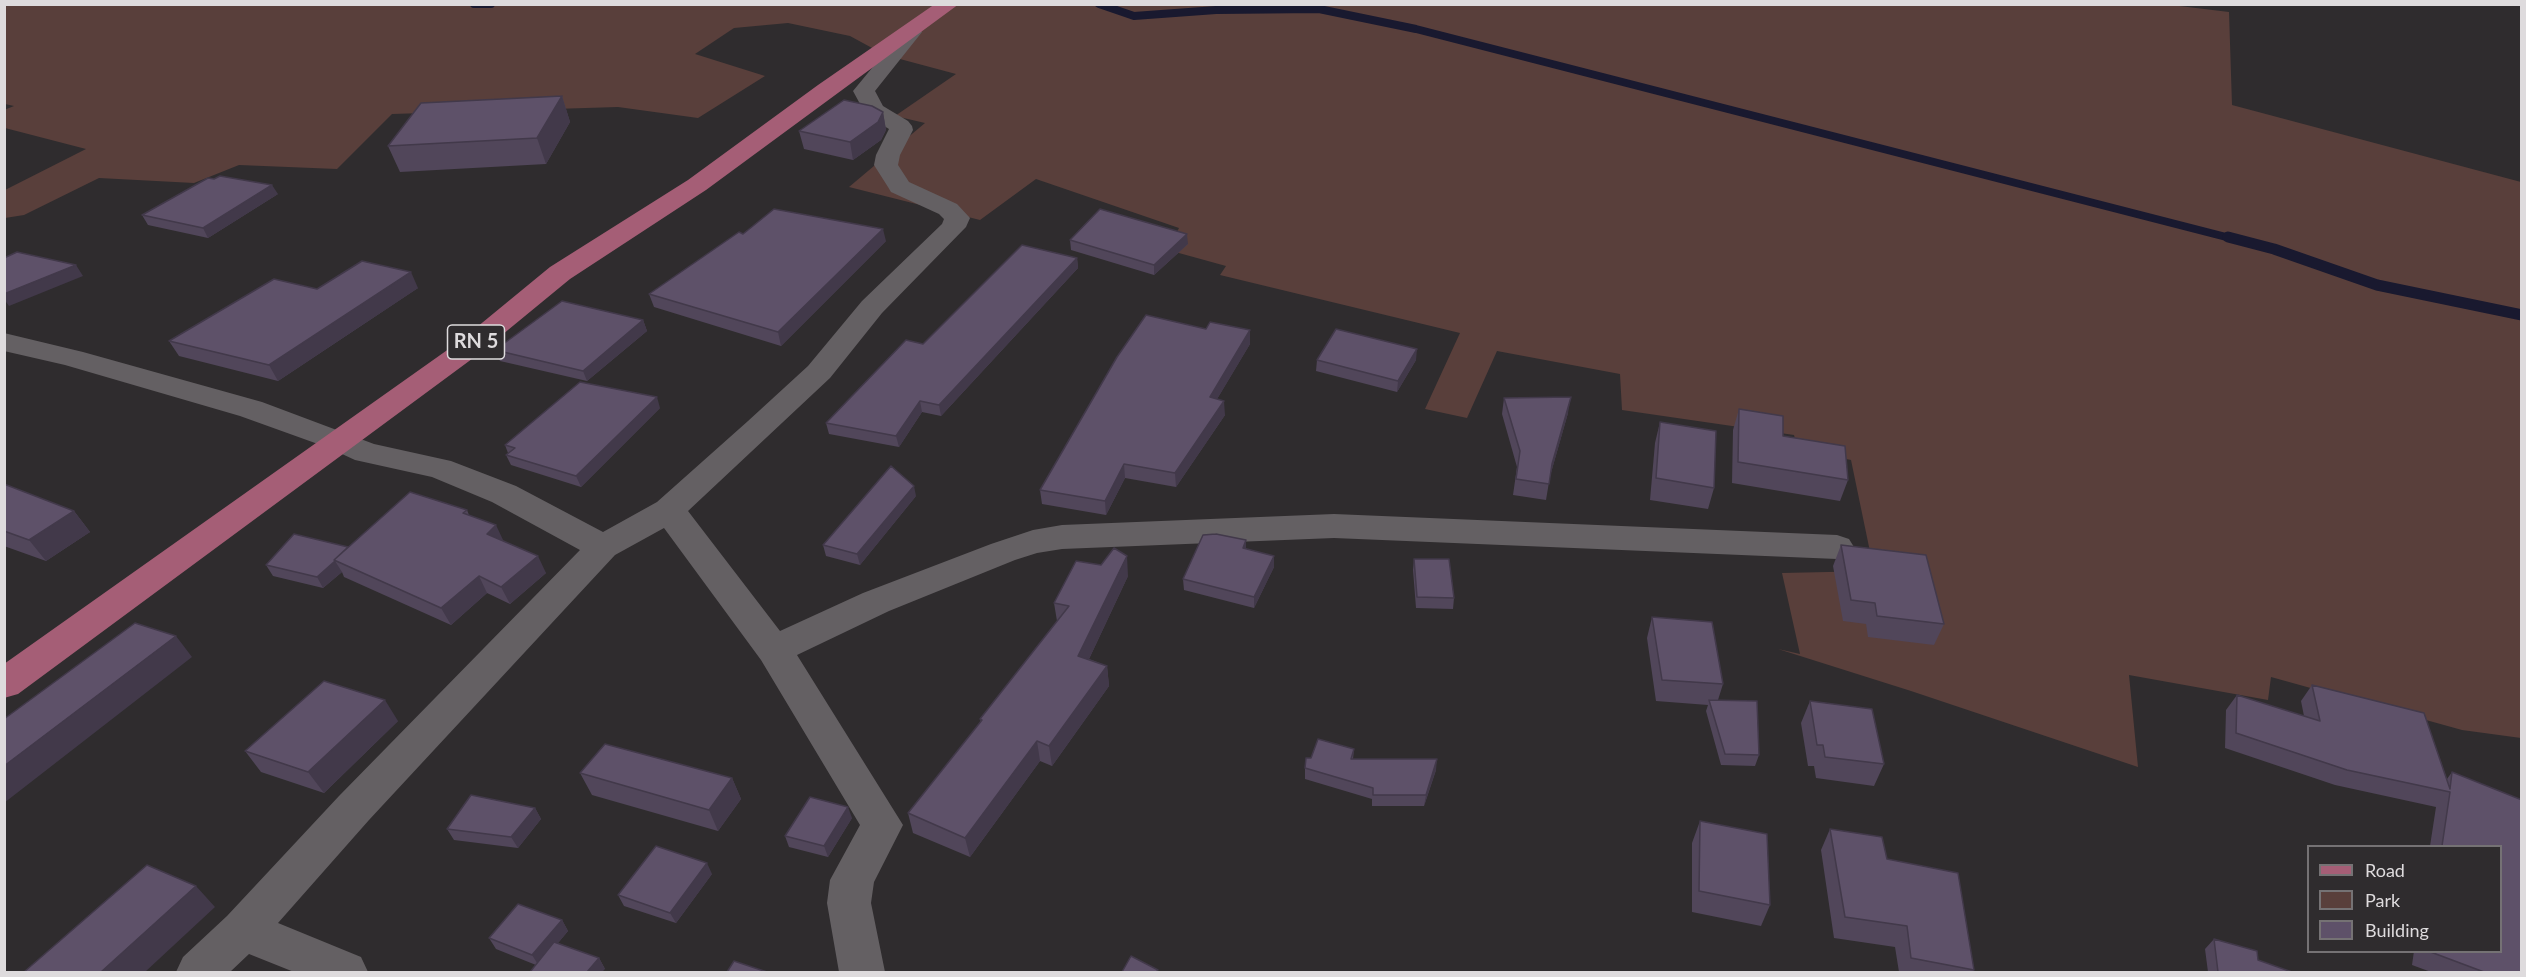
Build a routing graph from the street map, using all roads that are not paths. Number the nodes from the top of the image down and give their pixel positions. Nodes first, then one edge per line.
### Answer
1 (949, 4) edge
2 (912, 32) junction
3 (4, 342) edge
4 (340, 441) junction
5 (669, 510) junction
6 (603, 547) junction
7 (1837, 547) dead end
8 (774, 650) junction
9 (4, 684) edge
10 (243, 930) junction
11 (198, 972) edge
12 (345, 972) edge
13 (862, 972) edge

1 - 2 main road, RN 5
2 - 4 main road, RN 5
2 - 5 street
3 - 4 street
4 - 6 street
4 - 9 main road, RN 5
5 - 6 street
5 - 8 street
6 - 10 street
7 - 8 street
8 - 13 street
10 - 11 street
10 - 12 street

